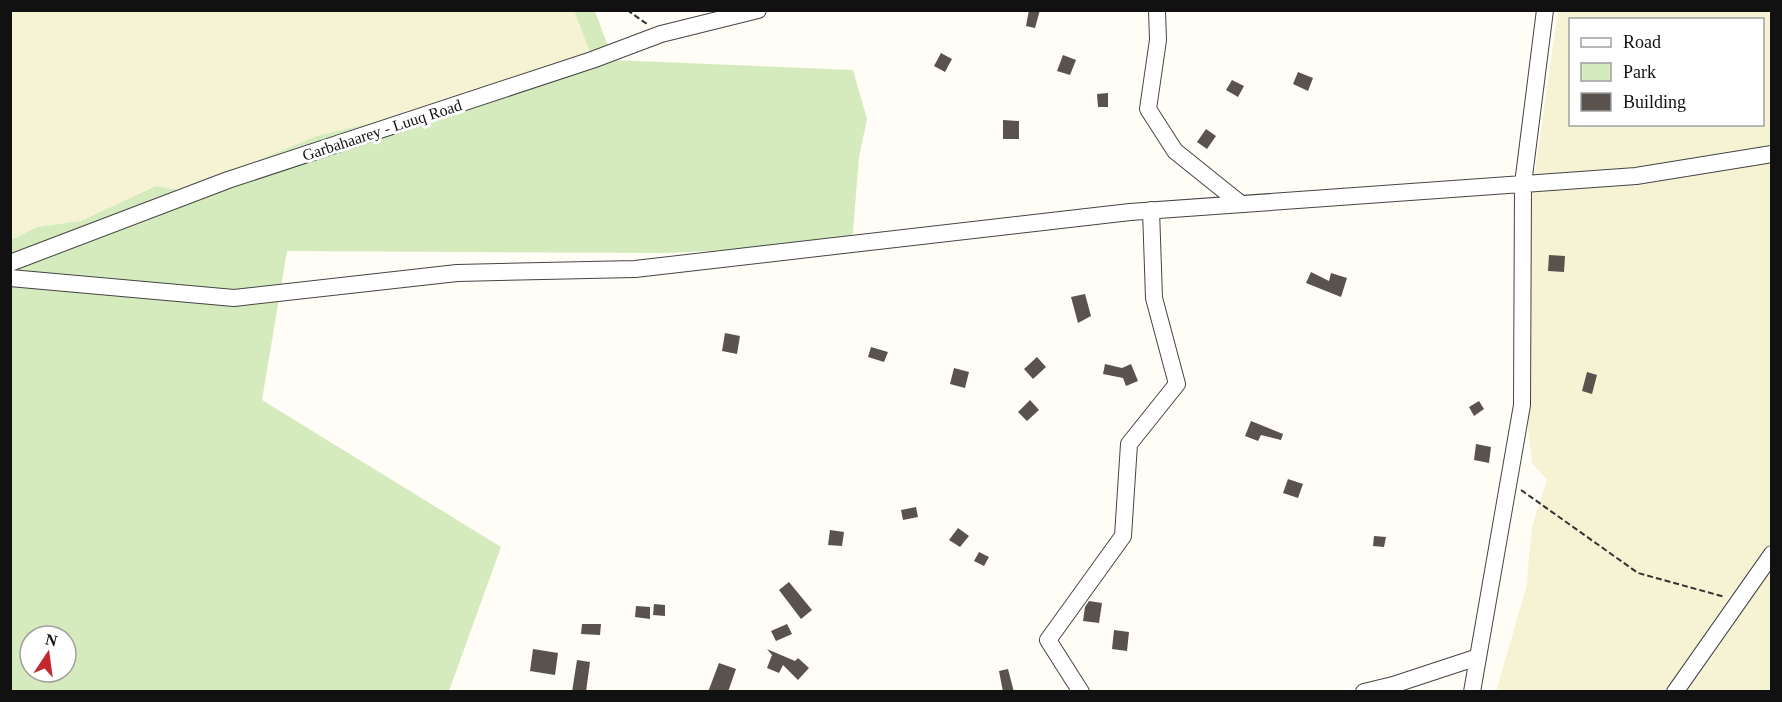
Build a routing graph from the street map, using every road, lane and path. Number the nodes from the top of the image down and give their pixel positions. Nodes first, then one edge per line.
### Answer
1 (627, 10) edge
2 (758, 10) edge
3 (1157, 10) edge
4 (1545, 10) edge
5 (661, 34) junction
6 (1772, 154) edge
7 (1523, 184) junction
8 (1241, 204) junction
9 (1151, 210) junction
10 (10, 263) edge
11 (10, 278) edge
12 (1509, 481) junction
13 (1772, 554) edge
14 (1738, 601) junction
15 (1478, 657) junction
16 (1081, 692) edge
17 (1364, 692) edge
18 (1472, 692) edge
19 (1675, 692) edge

1 - 5 path
2 - 5 street, Garbahaarey - Luuq Road
3 - 8 street
4 - 7 street
5 - 10 street, Garbahaarey - Luuq Road
6 - 7 street
7 - 8 street
7 - 12 street
8 - 9 street
9 - 11 street
9 - 16 street
12 - 14 path
12 - 15 street
13 - 14 street
14 - 19 street
15 - 17 street
15 - 18 street

